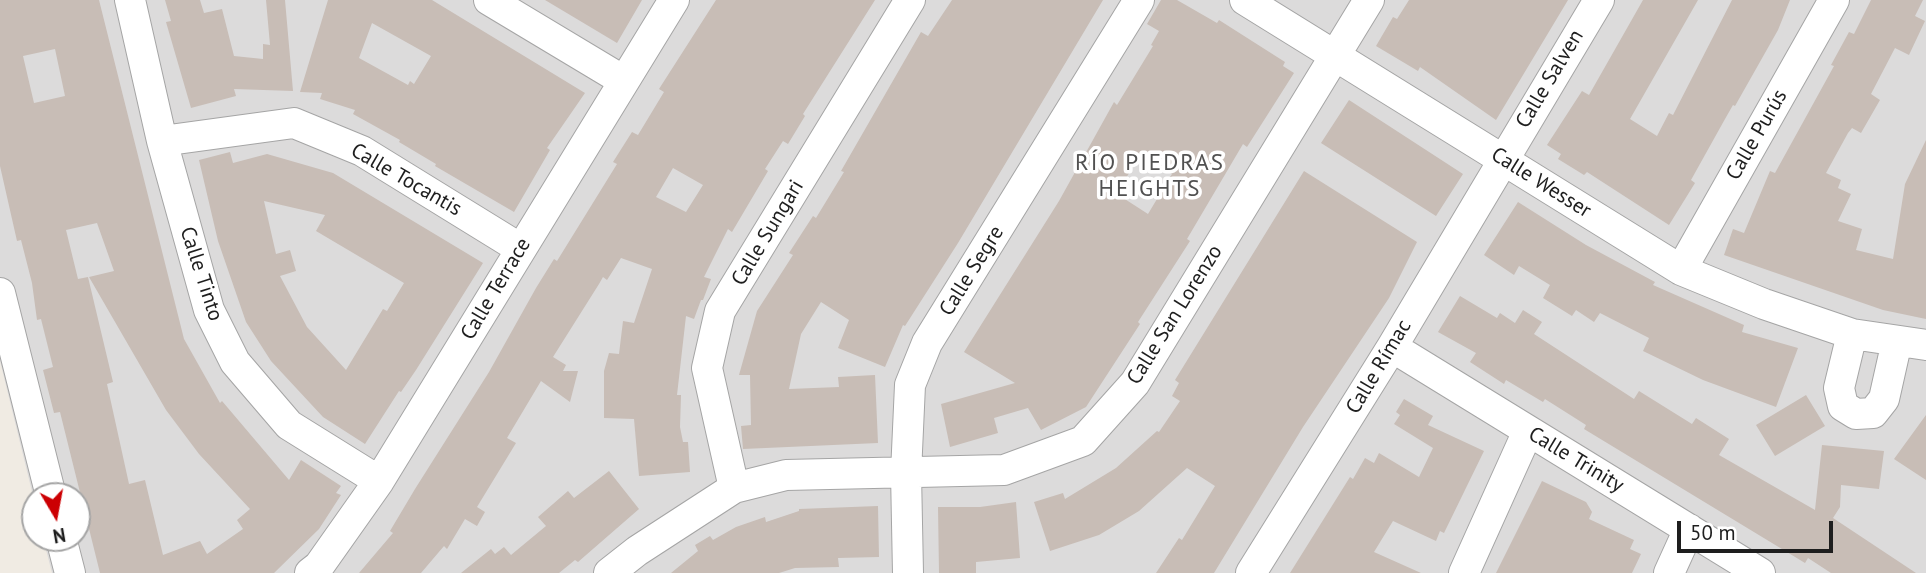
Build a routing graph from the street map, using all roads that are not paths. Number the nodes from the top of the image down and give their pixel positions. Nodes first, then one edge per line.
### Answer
1 (130, 0) edge
2 (489, 0) edge
3 (674, 0) edge
4 (910, 0) edge
5 (1139, 0) edge
6 (1245, 0) edge
7 (1369, 0) edge
8 (1599, 0) edge
9 (1834, 0) edge
10 (1337, 56) junction
11 (624, 81) junction
12 (162, 141) junction
13 (1502, 159) junction
14 (521, 249) junction
15 (1681, 270) junction
16 (0, 293) edge
17 (1852, 334) junction
18 (1912, 343) edge
19 (1392, 347) junction
20 (1528, 431) junction
21 (906, 473) junction
22 (379, 481) junction
23 (47, 482) edge
24 (734, 488) junction
25 (1689, 529) junction
26 (65, 552) edge
27 (70, 573) edge
28 (310, 573) edge
29 (609, 573) edge
30 (908, 573) edge
31 (1251, 573) edge
32 (1464, 573) edge
33 (1669, 573) edge
34 (1760, 573) edge

1 - 12 street, Calle Tinto
2 - 11 street
3 - 11 street, Calle Terrace
4 - 24 street, Calle Sungari
5 - 21 street, Calle Segre
6 - 10 street, Calle Wesser
7 - 10 street, Calle San Lorenzo
8 - 13 street, Calle Salven
9 - 15 street, Calle Purús
10 - 13 street, Calle Wesser
10 - 21 street, Calle San Lorenzo
11 - 14 street, Calle Terrace
12 - 14 street, Calle Tocantis
12 - 22 street, Calle Tinto
13 - 15 street, Calle Wesser
13 - 19 street, Calle Rímac
14 - 22 street, Calle Terrace
15 - 17 street, Calle Wesser
16 - 23 street
17 - 18 street, Calle Wesser
17 - 18 street, Calle Wesser
19 - 20 street, Calle Trinity
19 - 31 street, Calle Rímac
20 - 25 street, Calle Trinity
20 - 32 street
21 - 24 street, Calle San Lorenzo
21 - 30 street, Calle Segre
22 - 28 street, Calle Terrace
24 - 29 street, Calle San Lorenzo
25 - 33 street
25 - 34 street, Calle Trinity
26 - 27 street

